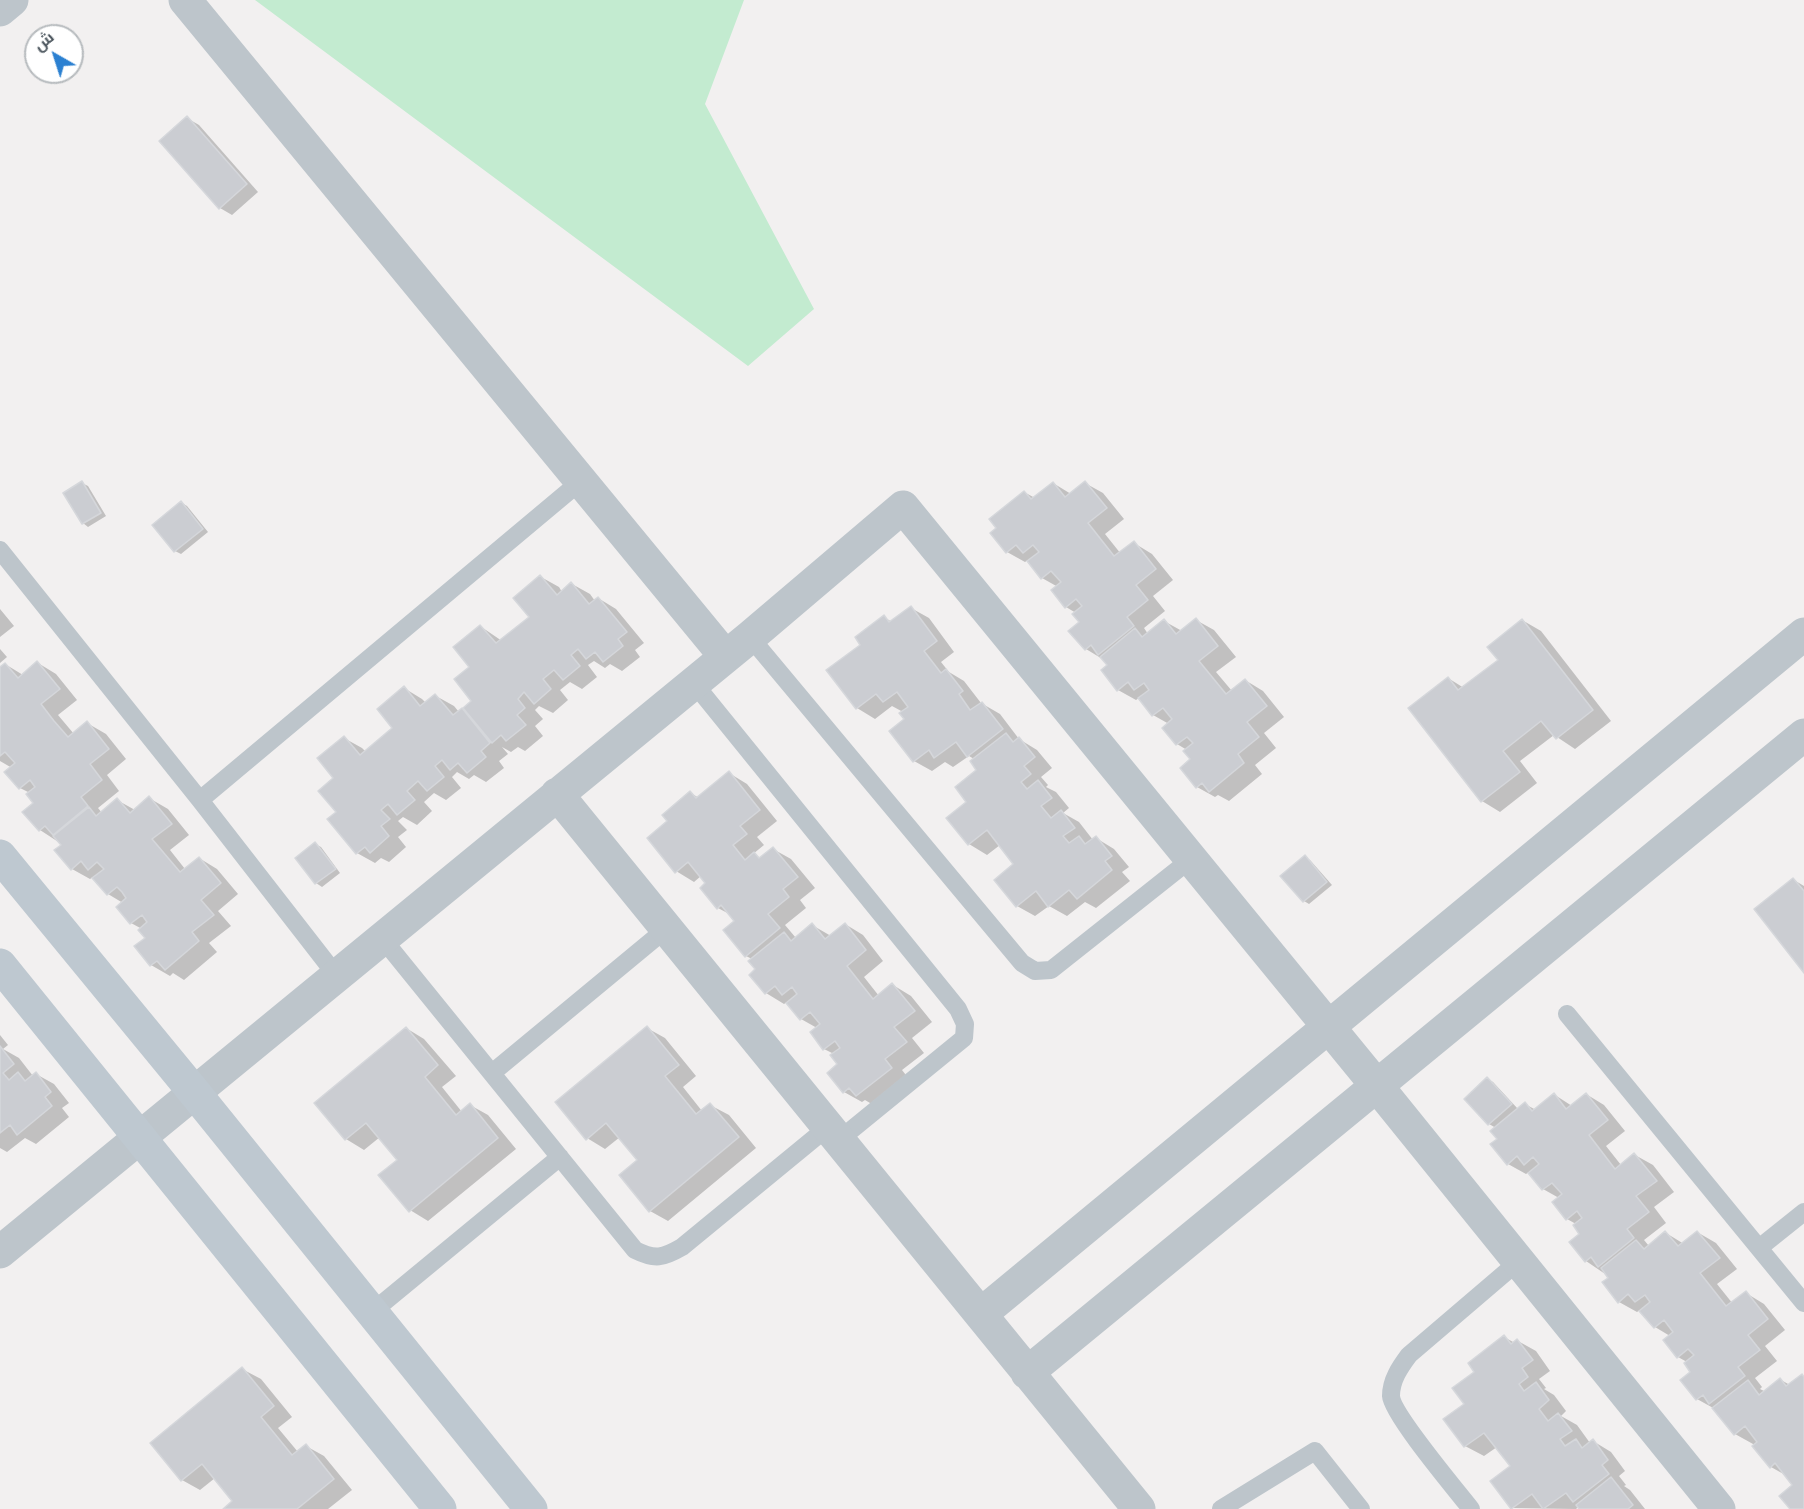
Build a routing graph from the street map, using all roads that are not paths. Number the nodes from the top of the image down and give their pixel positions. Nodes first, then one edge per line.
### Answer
1 (12, 0) edge
2 (185, 0) edge
3 (0, 10) edge
4 (581, 481) junction
5 (0, 550) edge
6 (1804, 634) edge
7 (738, 646) junction
8 (693, 682) junction
9 (1804, 735) edge
10 (557, 794) junction
11 (200, 800) junction
12 (0, 856) edge
13 (1191, 859) junction
14 (666, 929) junction
15 (382, 938) junction
16 (0, 965) edge
17 (336, 975) junction
18 (1567, 1014) dead end
19 (1328, 1027) junction
20 (492, 1073) junction
21 (1377, 1086) junction
22 (194, 1092) junction
23 (834, 1134) junction
24 (139, 1138) junction
25 (560, 1157) junction
26 (1804, 1212) edge
27 (1759, 1248) junction
28 (0, 1252) edge
29 (1519, 1261) junction
30 (1804, 1303) edge
31 (372, 1312) junction
32 (981, 1314) junction
33 (1027, 1373) junction
34 (440, 1509) edge
35 (531, 1509) edge
36 (1139, 1509) edge
37 (1221, 1509) edge
38 (1361, 1509) edge
39 (1472, 1509) edge
40 (1719, 1509) edge

1 - 3 street
2 - 4 street
4 - 7 street
4 - 11 lane
5 - 11 lane
6 - 19 street
7 - 8 street
7 - 13 lane
7 - 13 street
8 - 10 street
8 - 23 lane
9 - 21 street
10 - 14 street
10 - 15 street
11 - 17 lane
12 - 22 street
13 - 19 street
14 - 20 lane
14 - 23 street
15 - 17 street
15 - 20 lane
16 - 24 street
17 - 22 street
18 - 27 lane
19 - 21 street
19 - 32 street
20 - 25 lane
21 - 29 street
21 - 33 street
22 - 24 street
22 - 31 street
23 - 25 lane
23 - 32 street
24 - 28 street
24 - 34 street
25 - 31 lane
26 - 27 lane
27 - 30 lane
29 - 39 lane
29 - 40 street
31 - 35 street
32 - 33 street
33 - 36 street
37 - 38 lane

